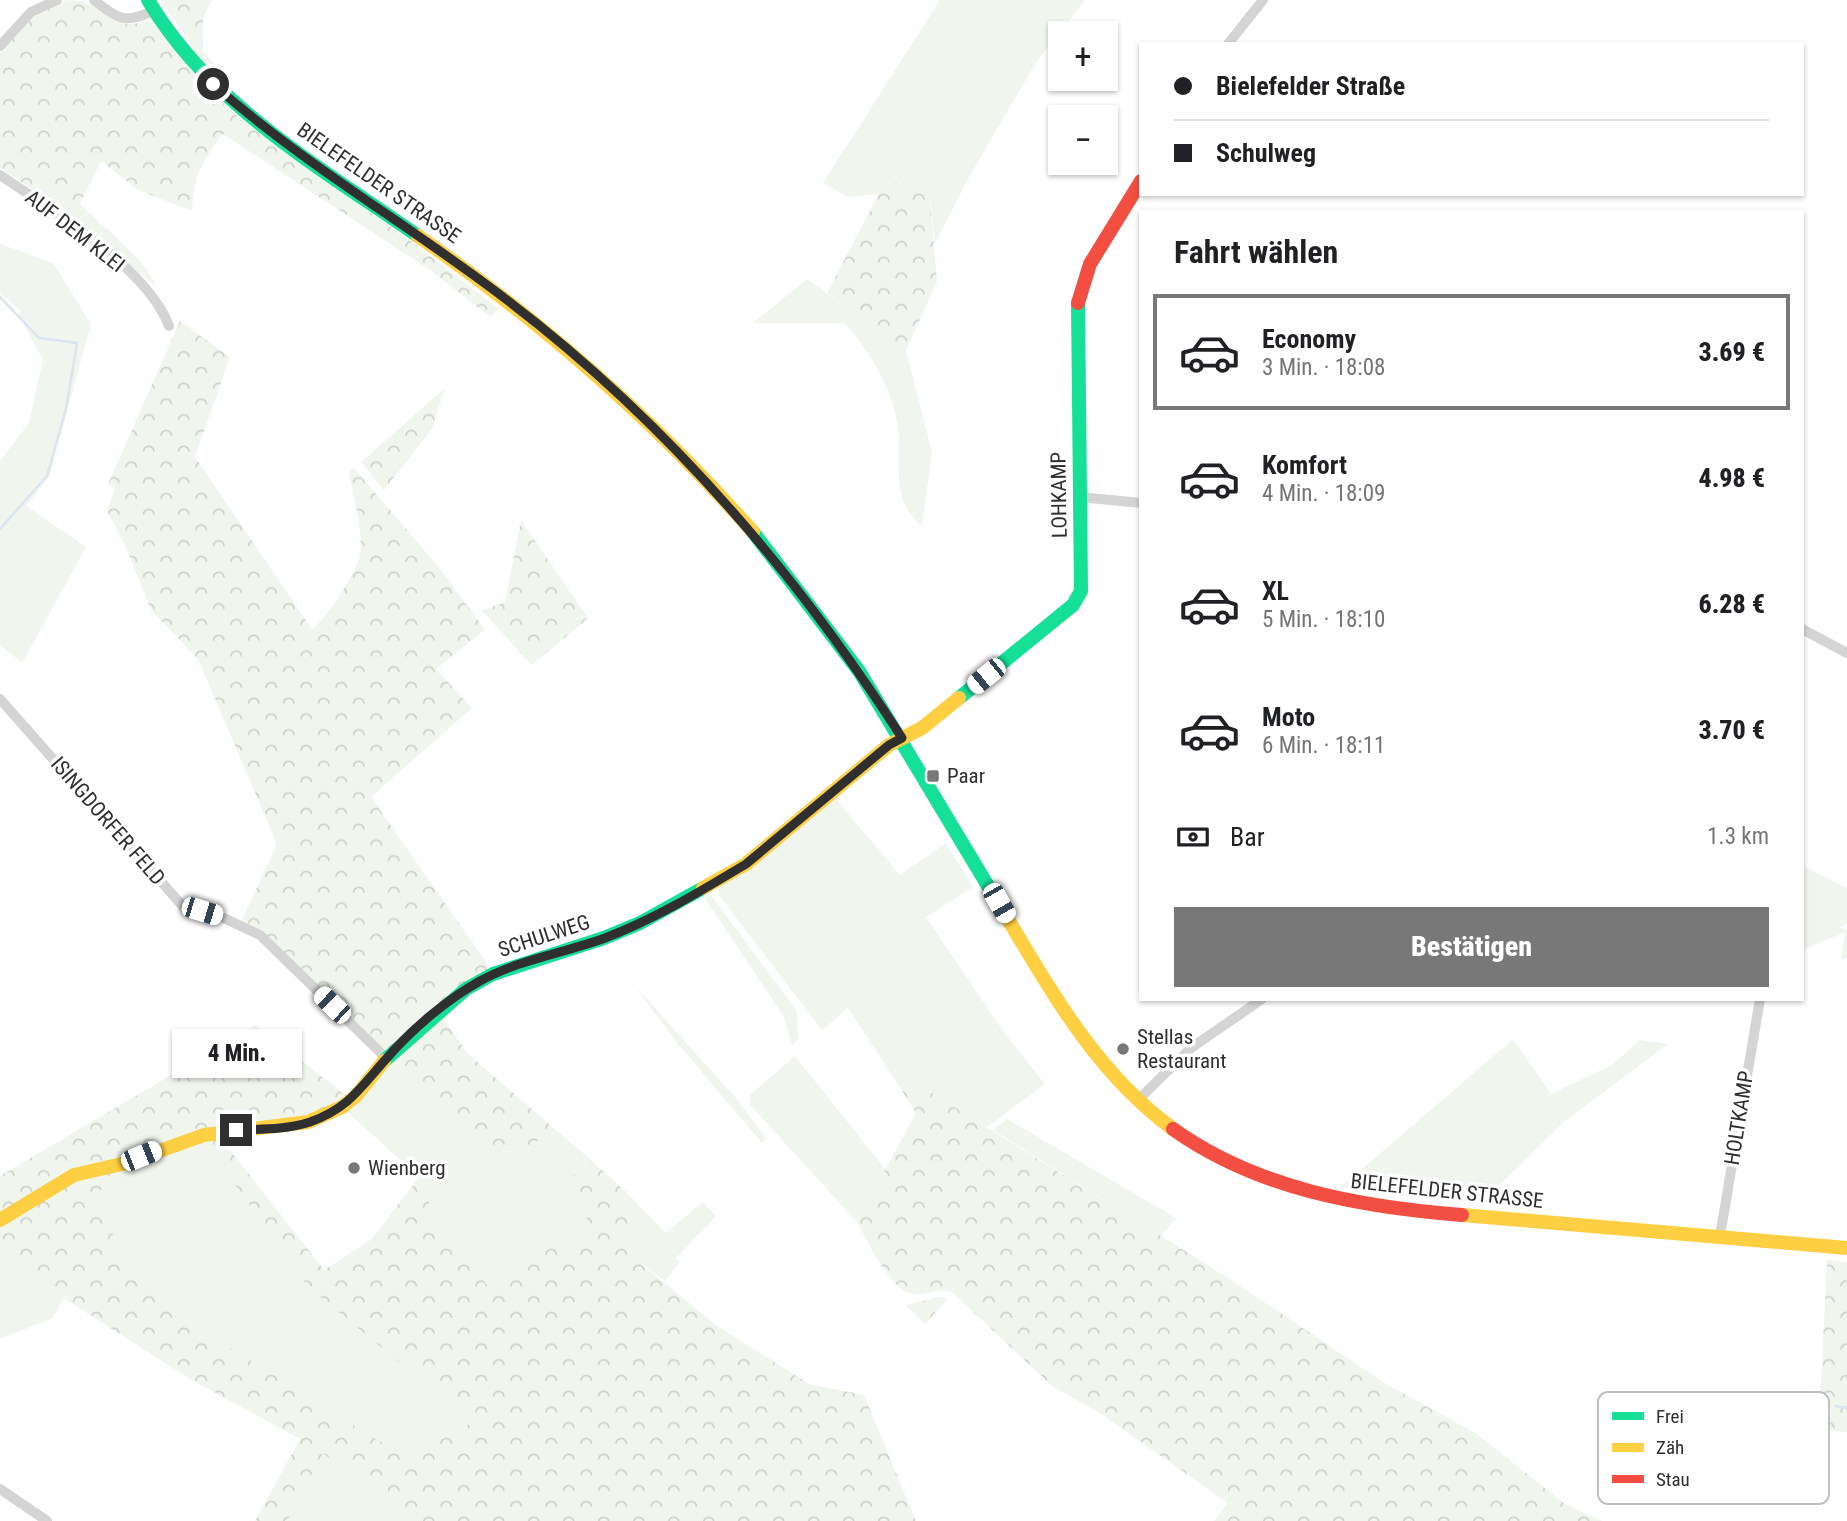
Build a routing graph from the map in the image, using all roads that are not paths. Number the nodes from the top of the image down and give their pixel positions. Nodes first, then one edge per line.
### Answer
1 (57, 0) edge
2 (94, 0) edge
3 (1263, 0) edge
4 (151, 5) edge
5 (1230, 42) edge
6 (0, 46) edge
7 (0, 175) edge
8 (1139, 184) edge
9 (169, 326) dead end
10 (1080, 497) junction
11 (1139, 503) edge
12 (1804, 630) edge
13 (1847, 653) edge
14 (0, 699) edge
15 (902, 738) junction
16 (1259, 1001) edge
17 (1759, 1001) edge
18 (386, 1058) junction
19 (1137, 1101) junction
20 (0, 1220) edge
21 (1720, 1236) junction
22 (1847, 1248) edge
23 (0, 1489) edge
24 (47, 1521) edge

1 - 6 street
2 - 4 street
3 - 5 street
4 - 15 main road, BIELEFELDER STRASSE
7 - 9 street, AUF DEM KLEI
8 - 10 main road, LOHKAMP
10 - 11 street
10 - 15 main road, LOHKAMP
12 - 13 street
14 - 18 street, ISINGDORFER FELD
15 - 18 main road, SCHULWEG
15 - 19 main road, BIELEFELDER STRASSE
16 - 19 street
17 - 21 street, HOLTKAMP
18 - 20 main road, SCHULWEG
19 - 21 main road, BIELEFELDER STRASSE
21 - 22 main road, BIELEFELDER STRASSE
23 - 24 street

